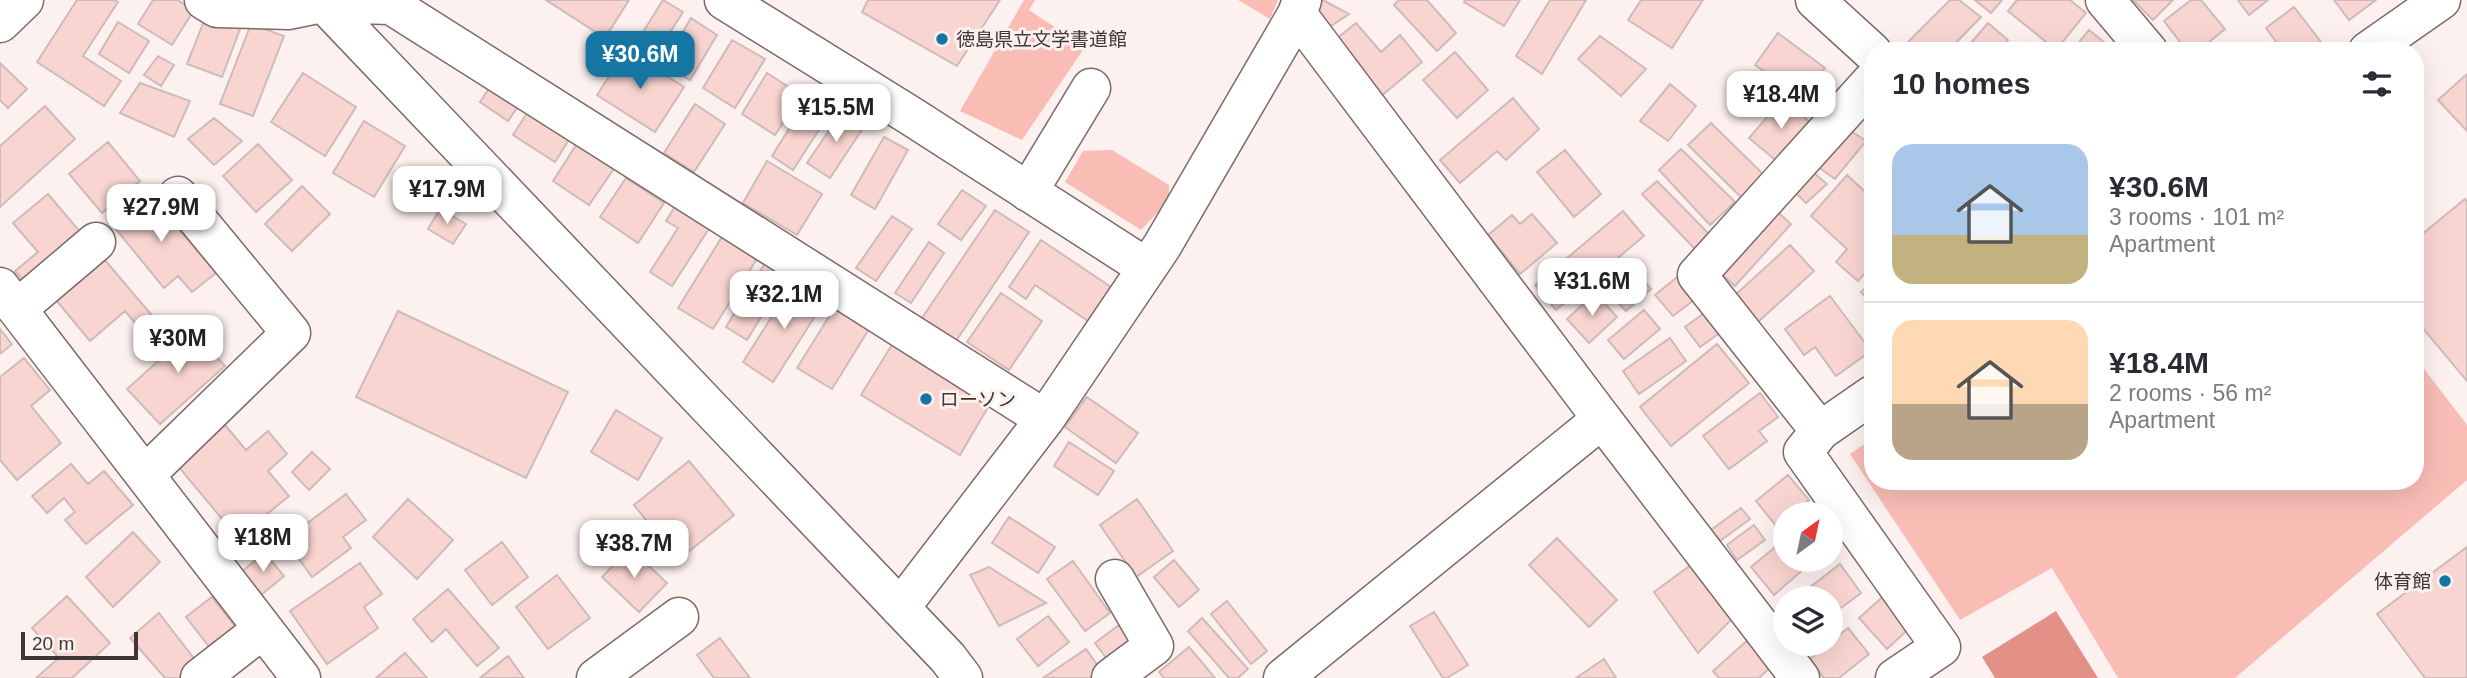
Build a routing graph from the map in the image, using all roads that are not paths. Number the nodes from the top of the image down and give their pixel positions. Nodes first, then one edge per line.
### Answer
1 (24, 0) edge
2 (204, 0) edge
3 (724, 0) edge
4 (1815, 0) edge
5 (2105, 0) edge
6 (2441, 0) edge
7 (322, 1) edge
8 (1299, 7) edge
9 (0, 23) edge
10 (2140, 42) edge
11 (2381, 42) edge
12 (1864, 45) edge
13 (1091, 88) dead end
14 (1864, 90) edge
15 (1028, 192) junction
16 (178, 196) dead end
17 (96, 242) dead end
18 (1147, 268) junction
19 (8, 298) edge
20 (1864, 400) edge
21 (1045, 419) junction
22 (1602, 419) junction
23 (1819, 431) junction
24 (145, 475) junction
25 (1115, 579) dead end
26 (900, 608) junction
27 (679, 617) dead end
28 (263, 629) junction
29 (200, 678) edge
30 (301, 678) edge
31 (596, 678) edge
32 (963, 678) edge
33 (1111, 678) edge
34 (1283, 678) edge
35 (1800, 678) edge
36 (1895, 678) edge

1 - 9 street
2 - 7 street
3 - 15 street
4 - 12 street
5 - 10 street
6 - 11 street
7 - 21 street
7 - 26 street
8 - 18 street
8 - 22 street
13 - 15 street
14 - 23 street
15 - 18 street
16 - 24 street
17 - 19 street
18 - 21 street
19 - 24 street
20 - 23 street
21 - 26 street
22 - 34 street
22 - 35 street
23 - 36 street
24 - 28 street
25 - 33 street
26 - 32 street
27 - 31 street
28 - 29 street
28 - 30 street

